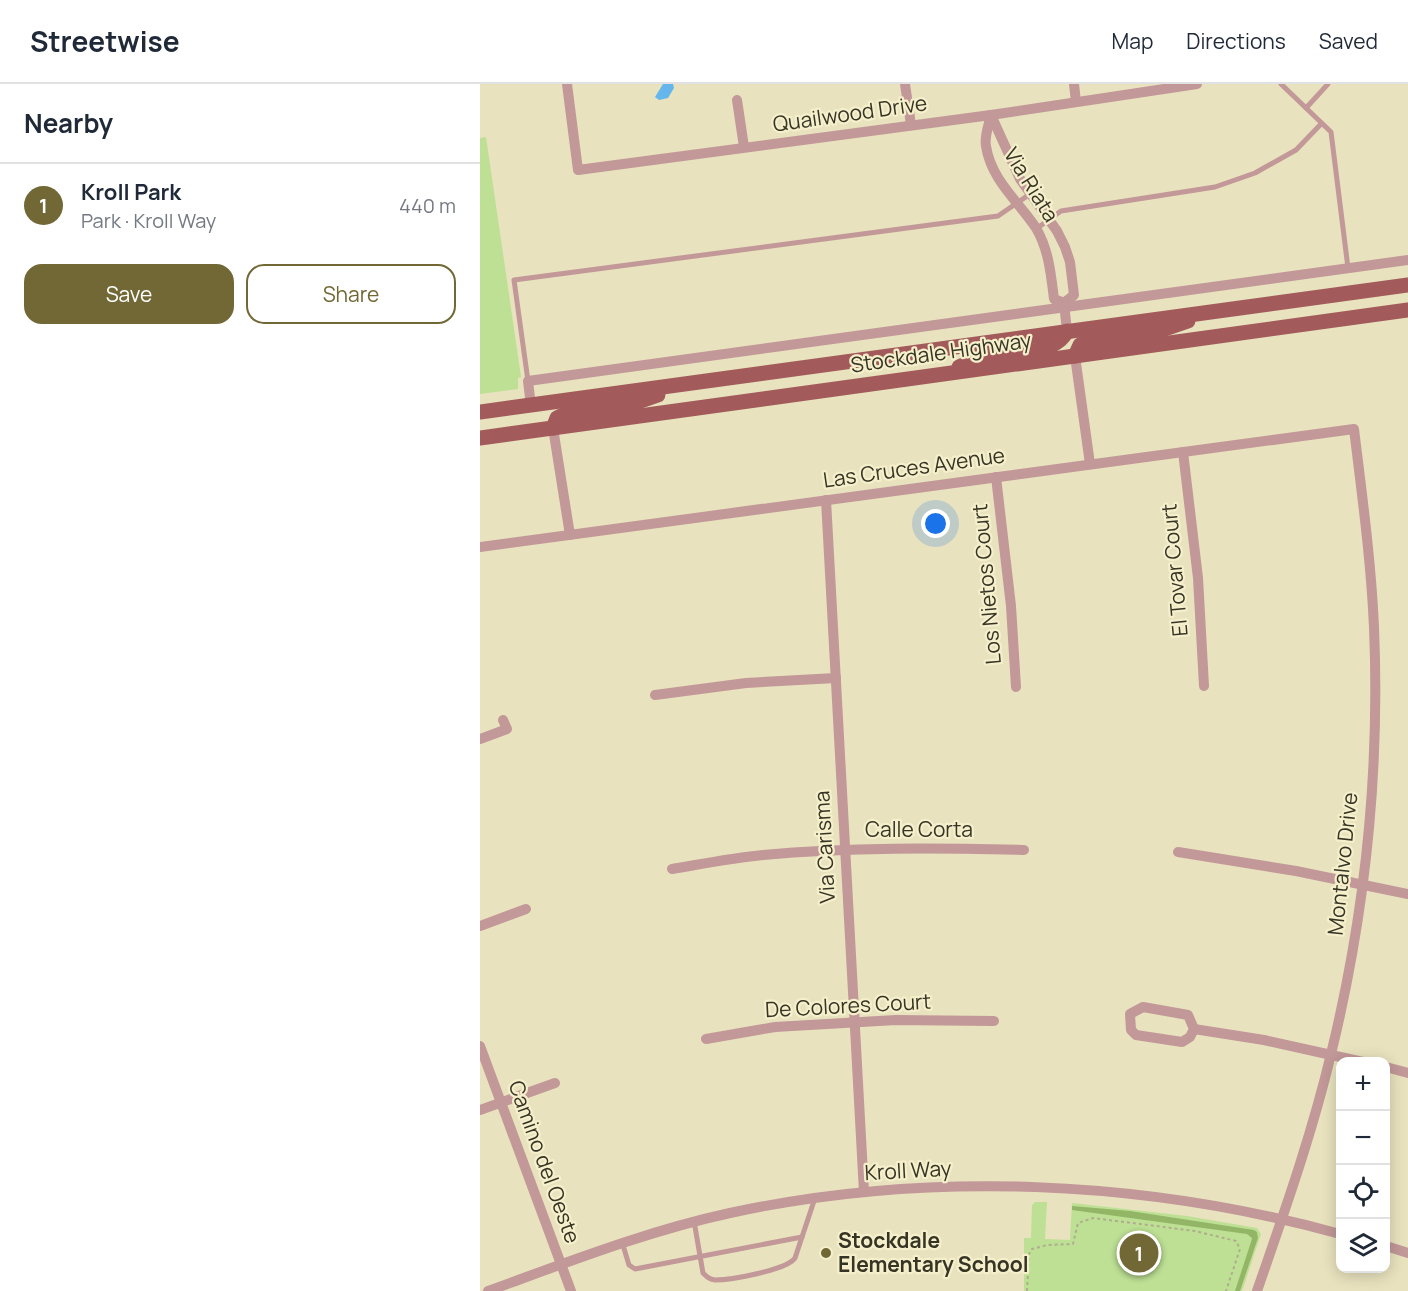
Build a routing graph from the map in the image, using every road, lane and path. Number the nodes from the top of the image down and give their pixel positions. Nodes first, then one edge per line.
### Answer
1 (567, 84) edge
2 (905, 84) edge
3 (1074, 84) edge
4 (1197, 84) edge
5 (1281, 84) edge
6 (1328, 84) edge
7 (737, 100) dead end
8 (1076, 102) junction
9 (1306, 108) junction
10 (992, 115) junction
11 (1321, 124) junction
12 (911, 125) junction
13 (744, 147) junction
14 (1030, 194) junction
15 (1016, 205) junction
16 (1050, 221) junction
17 (1036, 229) junction
18 (1408, 260) edge
19 (1348, 268) junction
20 (1408, 285) edge
21 (1064, 305) junction
22 (1408, 310) edge
23 (1201, 314) junction
24 (1067, 331) junction
25 (1075, 356) junction
26 (942, 375) junction
27 (528, 381) junction
28 (689, 384) junction
29 (531, 406) junction
30 (480, 412) edge
31 (553, 428) junction
32 (1354, 429) joint
33 (480, 438) edge
34 (1183, 452) junction
35 (1090, 464) junction
36 (996, 477) junction
37 (826, 500) junction
38 (570, 535) junction
39 (480, 547) edge
40 (836, 678) junction
41 (1204, 686) dead end
42 (1016, 687) dead end
43 (655, 695) dead end
44 (503, 720) dead end
45 (480, 739) edge
46 (845, 850) junction
47 (1024, 850) dead end
48 (1178, 852) dead end
49 (672, 869) dead end
50 (1363, 884) junction
51 (1408, 894) edge
52 (526, 909) dead end
53 (480, 926) edge
54 (994, 1021) dead end
55 (855, 1022) junction
56 (1194, 1029) junction
57 (706, 1040) dead end
58 (480, 1046) edge
59 (1331, 1054) junction
60 (1343, 1057) edge
61 (1390, 1068) edge
62 (1408, 1073) edge
63 (555, 1083) dead end
64 (501, 1103) junction
65 (480, 1110) edge
66 (864, 1192) junction
67 (815, 1198) junction
68 (1282, 1220) junction
69 (694, 1221) junction
70 (1336, 1233) edge
71 (1070, 1237) dead end
72 (802, 1238) junction
73 (1075, 1238) junction
74 (622, 1242) junction
75 (1390, 1247) edge
76 (1408, 1253) edge
77 (700, 1256) junction
78 (561, 1264) junction
79 (488, 1291) edge
80 (571, 1291) edge
81 (1027, 1291) edge
82 (1226, 1291) edge
83 (1257, 1291) edge

1 - 13 street, Quailwood Drive
2 - 12 street
3 - 8 street
4 - 8 street, Quailwood Drive
5 - 9 lane
6 - 9 lane
7 - 13 street
8 - 10 street, Quailwood Drive
9 - 11 lane
10 - 12 street, Quailwood Drive
10 - 14 street, Via Riata
10 - 15 street, Via Riata
11 - 16 lane
11 - 19 lane
12 - 13 street, Quailwood Drive
14 - 15 lane
14 - 16 street, Via Riata
15 - 17 street, Via Riata
15 - 27 lane
16 - 17 lane
16 - 21 street, Via Riata
17 - 21 street, Via Riata
18 - 19 street
19 - 21 street
20 - 23 main road, Stockdale Highway
21 - 24 street, Via Riata
21 - 27 street
22 - 25 main road, Stockdale Highway
23 - 24 main road, Stockdale Highway
23 - 25 main road
24 - 26 main road
24 - 28 main road, Stockdale Highway
25 - 26 main road, Stockdale Highway
25 - 35 street
26 - 31 main road, Stockdale Highway
27 - 29 street
28 - 29 main road, Stockdale Highway
28 - 31 main road
29 - 30 main road, Stockdale Highway
31 - 33 main road, Stockdale Highway
31 - 38 street
32 - 34 street, Las Cruces Avenue
32 - 50 street, Montalvo Drive
34 - 35 street, Las Cruces Avenue
34 - 41 street, El Tovar Court
35 - 36 street, Las Cruces Avenue
36 - 37 street, Las Cruces Avenue
36 - 42 street, Los Nietos Court
37 - 38 street, Las Cruces Avenue
37 - 40 street, Via Carisma
38 - 39 street, Las Cruces Avenue
40 - 43 street
40 - 46 street, Via Carisma
44 - 45 street
46 - 47 street, Calle Corta
46 - 49 street, Calle Corta
46 - 55 street, Via Carisma
48 - 50 street
50 - 51 street
50 - 59 street, Montalvo Drive
52 - 53 street
54 - 55 street, De Colores Court
55 - 57 street, De Colores Court
55 - 66 street, Via Carisma
56 - 56 street
56 - 59 street
58 - 64 street, Camino del Oeste
59 - 60 street
59 - 68 street, Montalvo Drive
61 - 62 street
63 - 64 street
64 - 65 street
64 - 78 street, Camino del Oeste
66 - 67 street, Kroll Way
66 - 68 street, Kroll Way
67 - 69 street, Kroll Way
67 - 72 lane
68 - 70 street, Kroll Way
68 - 83 street, Montalvo Drive
69 - 74 street, Kroll Way
69 - 77 lane
71 - 73 path
72 - 77 lane
72 - 77 lane
73 - 81 path
73 - 82 path
74 - 77 lane
74 - 78 street, Kroll Way
75 - 76 street
78 - 79 street, Kroll Way
78 - 80 street, Camino del Oeste

